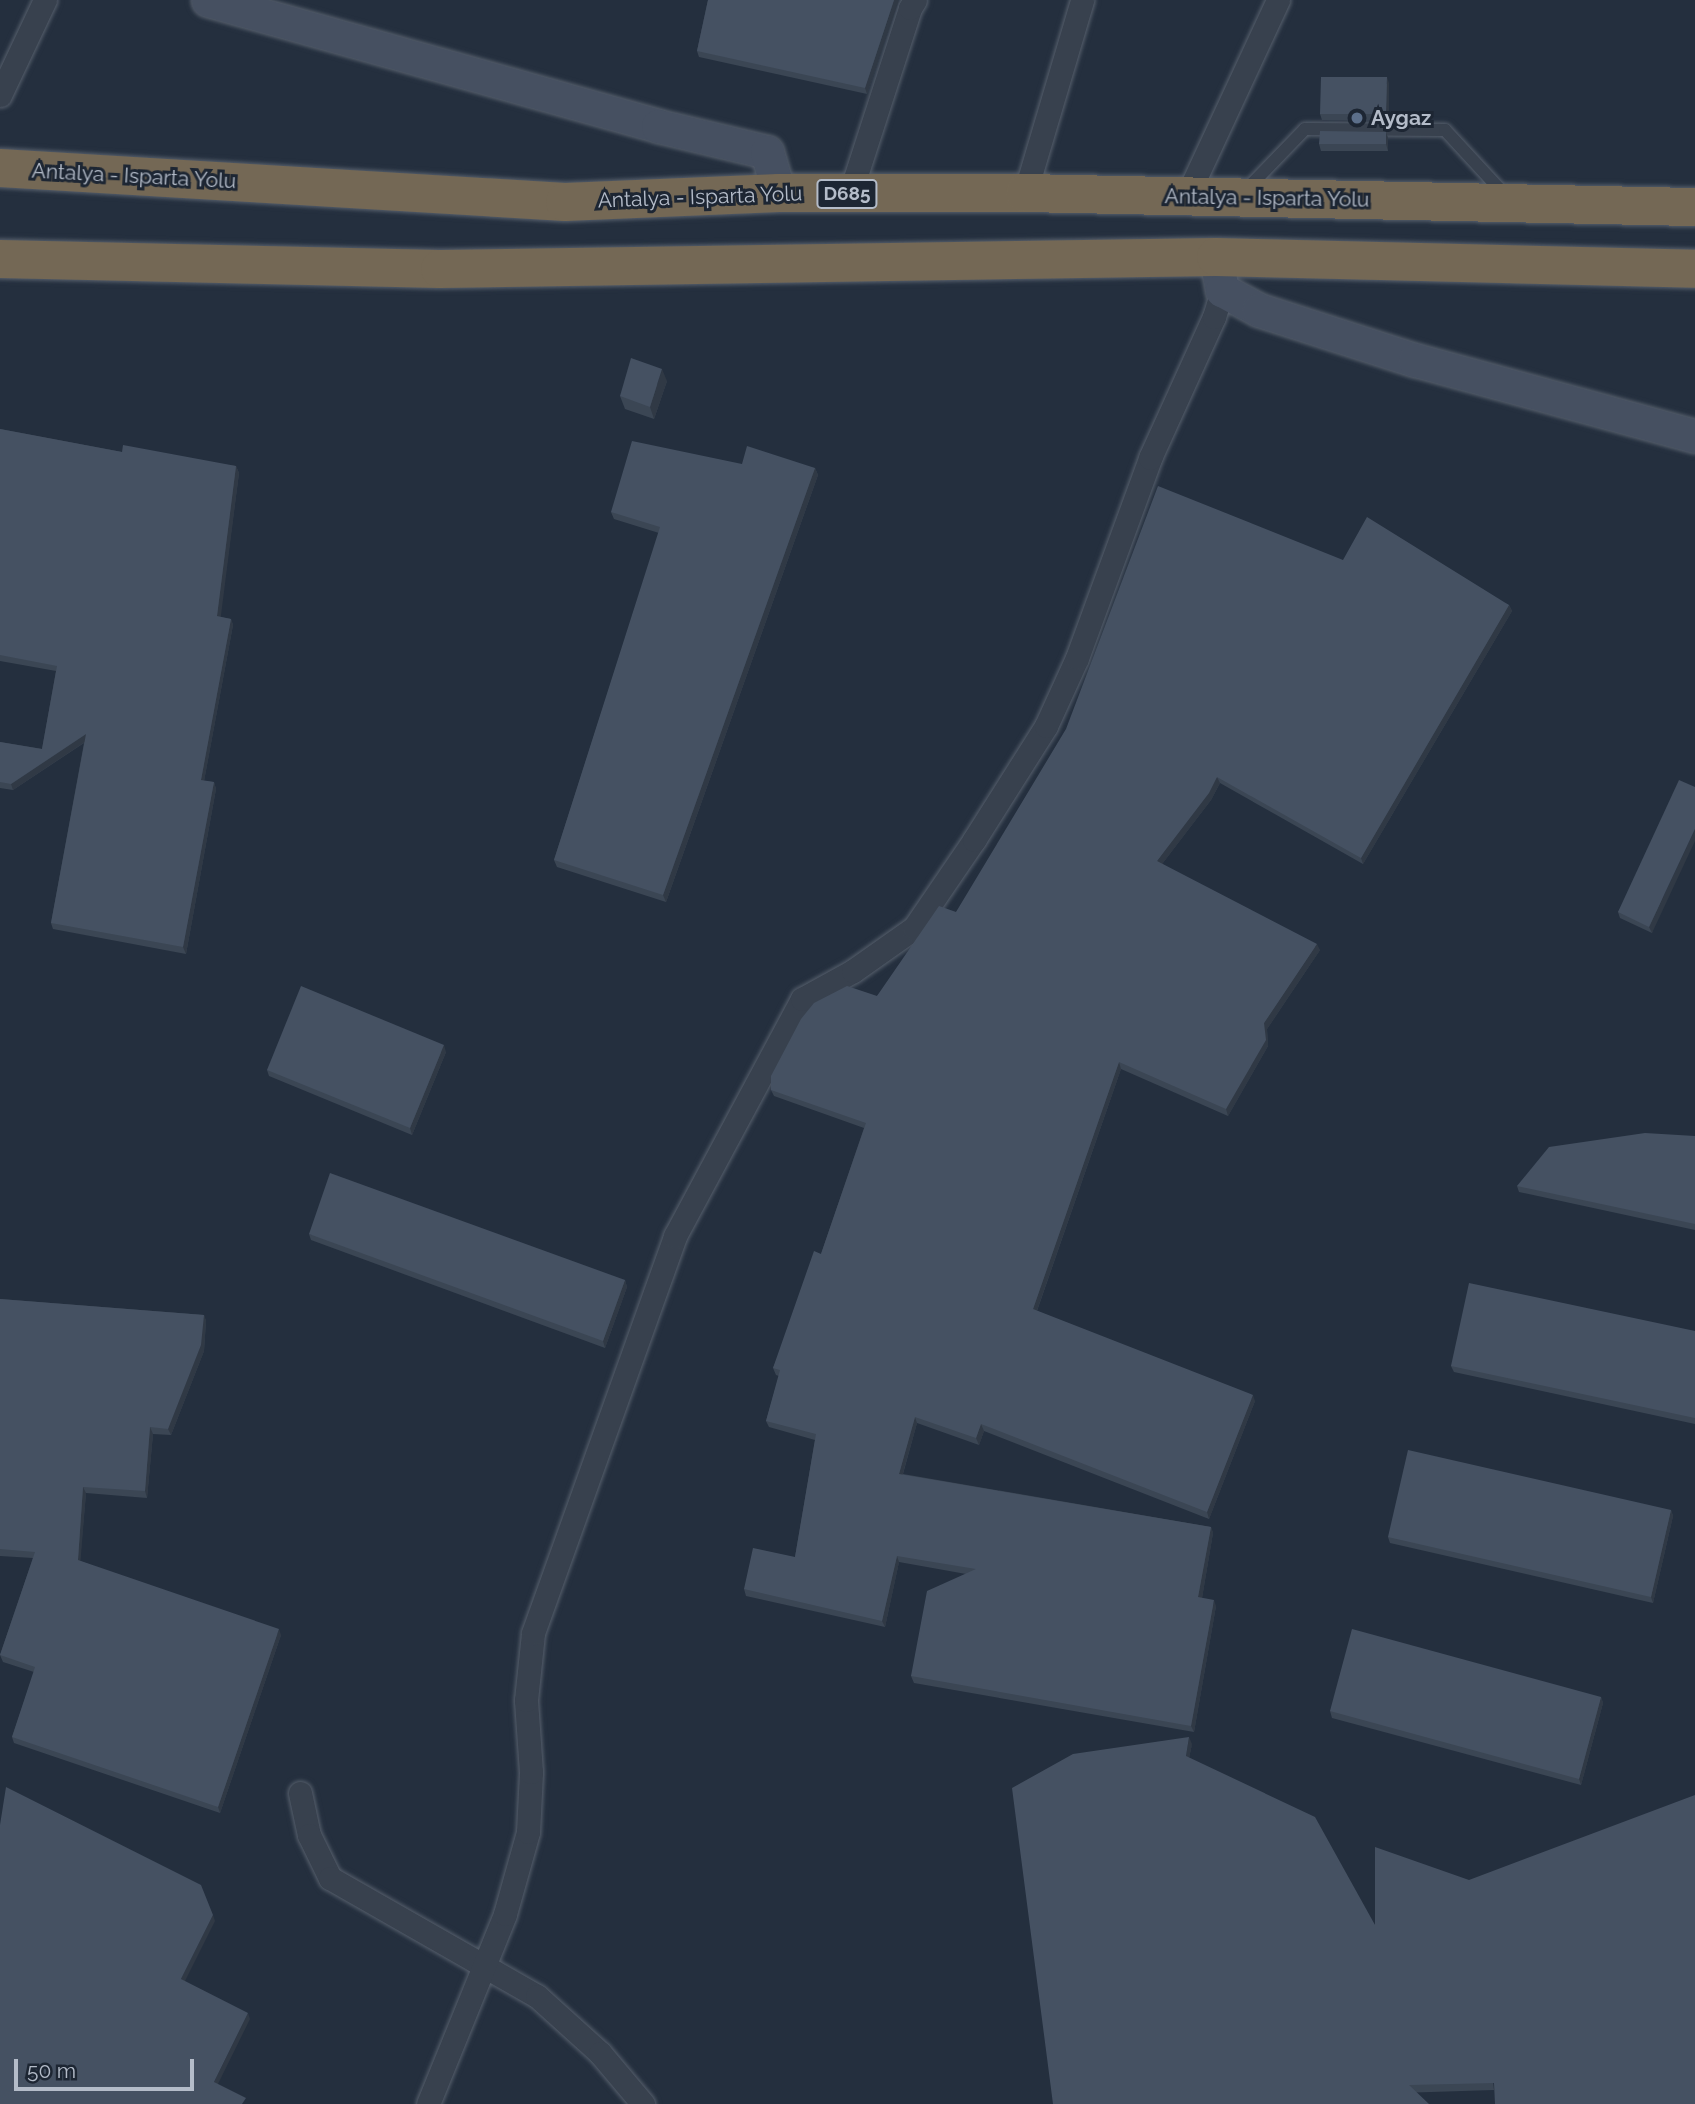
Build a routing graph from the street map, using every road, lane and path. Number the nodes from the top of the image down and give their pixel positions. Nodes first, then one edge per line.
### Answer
1 (45, 0) edge
2 (208, 0) edge
3 (915, 0) edge
4 (1082, 0) edge
5 (1278, 0) edge
6 (0, 95) edge
7 (0, 168) edge
8 (779, 193) junction
9 (1025, 193) junction
10 (850, 194) junction
11 (1187, 195) junction
12 (1240, 197) junction
13 (1512, 203) junction
14 (1695, 206) edge
15 (0, 259) edge
16 (1695, 269) edge
17 (1219, 273) junction
18 (1695, 436) edge
19 (300, 1793) dead end
20 (485, 1965) junction
21 (428, 2104) edge
22 (643, 2104) edge

1 - 6 street
2 - 8 street
3 - 10 street
4 - 9 street
5 - 11 street
7 - 8 highway, Antalya - Isparta Yolu / D685
8 - 10 highway, Antalya - Isparta Yolu / D685
9 - 10 highway, Antalya - Isparta Yolu / D685
9 - 11 highway, Antalya - Isparta Yolu / D685
11 - 12 highway, Antalya - Isparta Yolu / D685
12 - 13 highway, Antalya - Isparta Yolu / D685
12 - 13 lane
13 - 14 highway, Antalya - Isparta Yolu / D685
15 - 17 highway
16 - 17 highway
17 - 18 street
17 - 20 street
19 - 20 street
20 - 21 street
20 - 22 street

